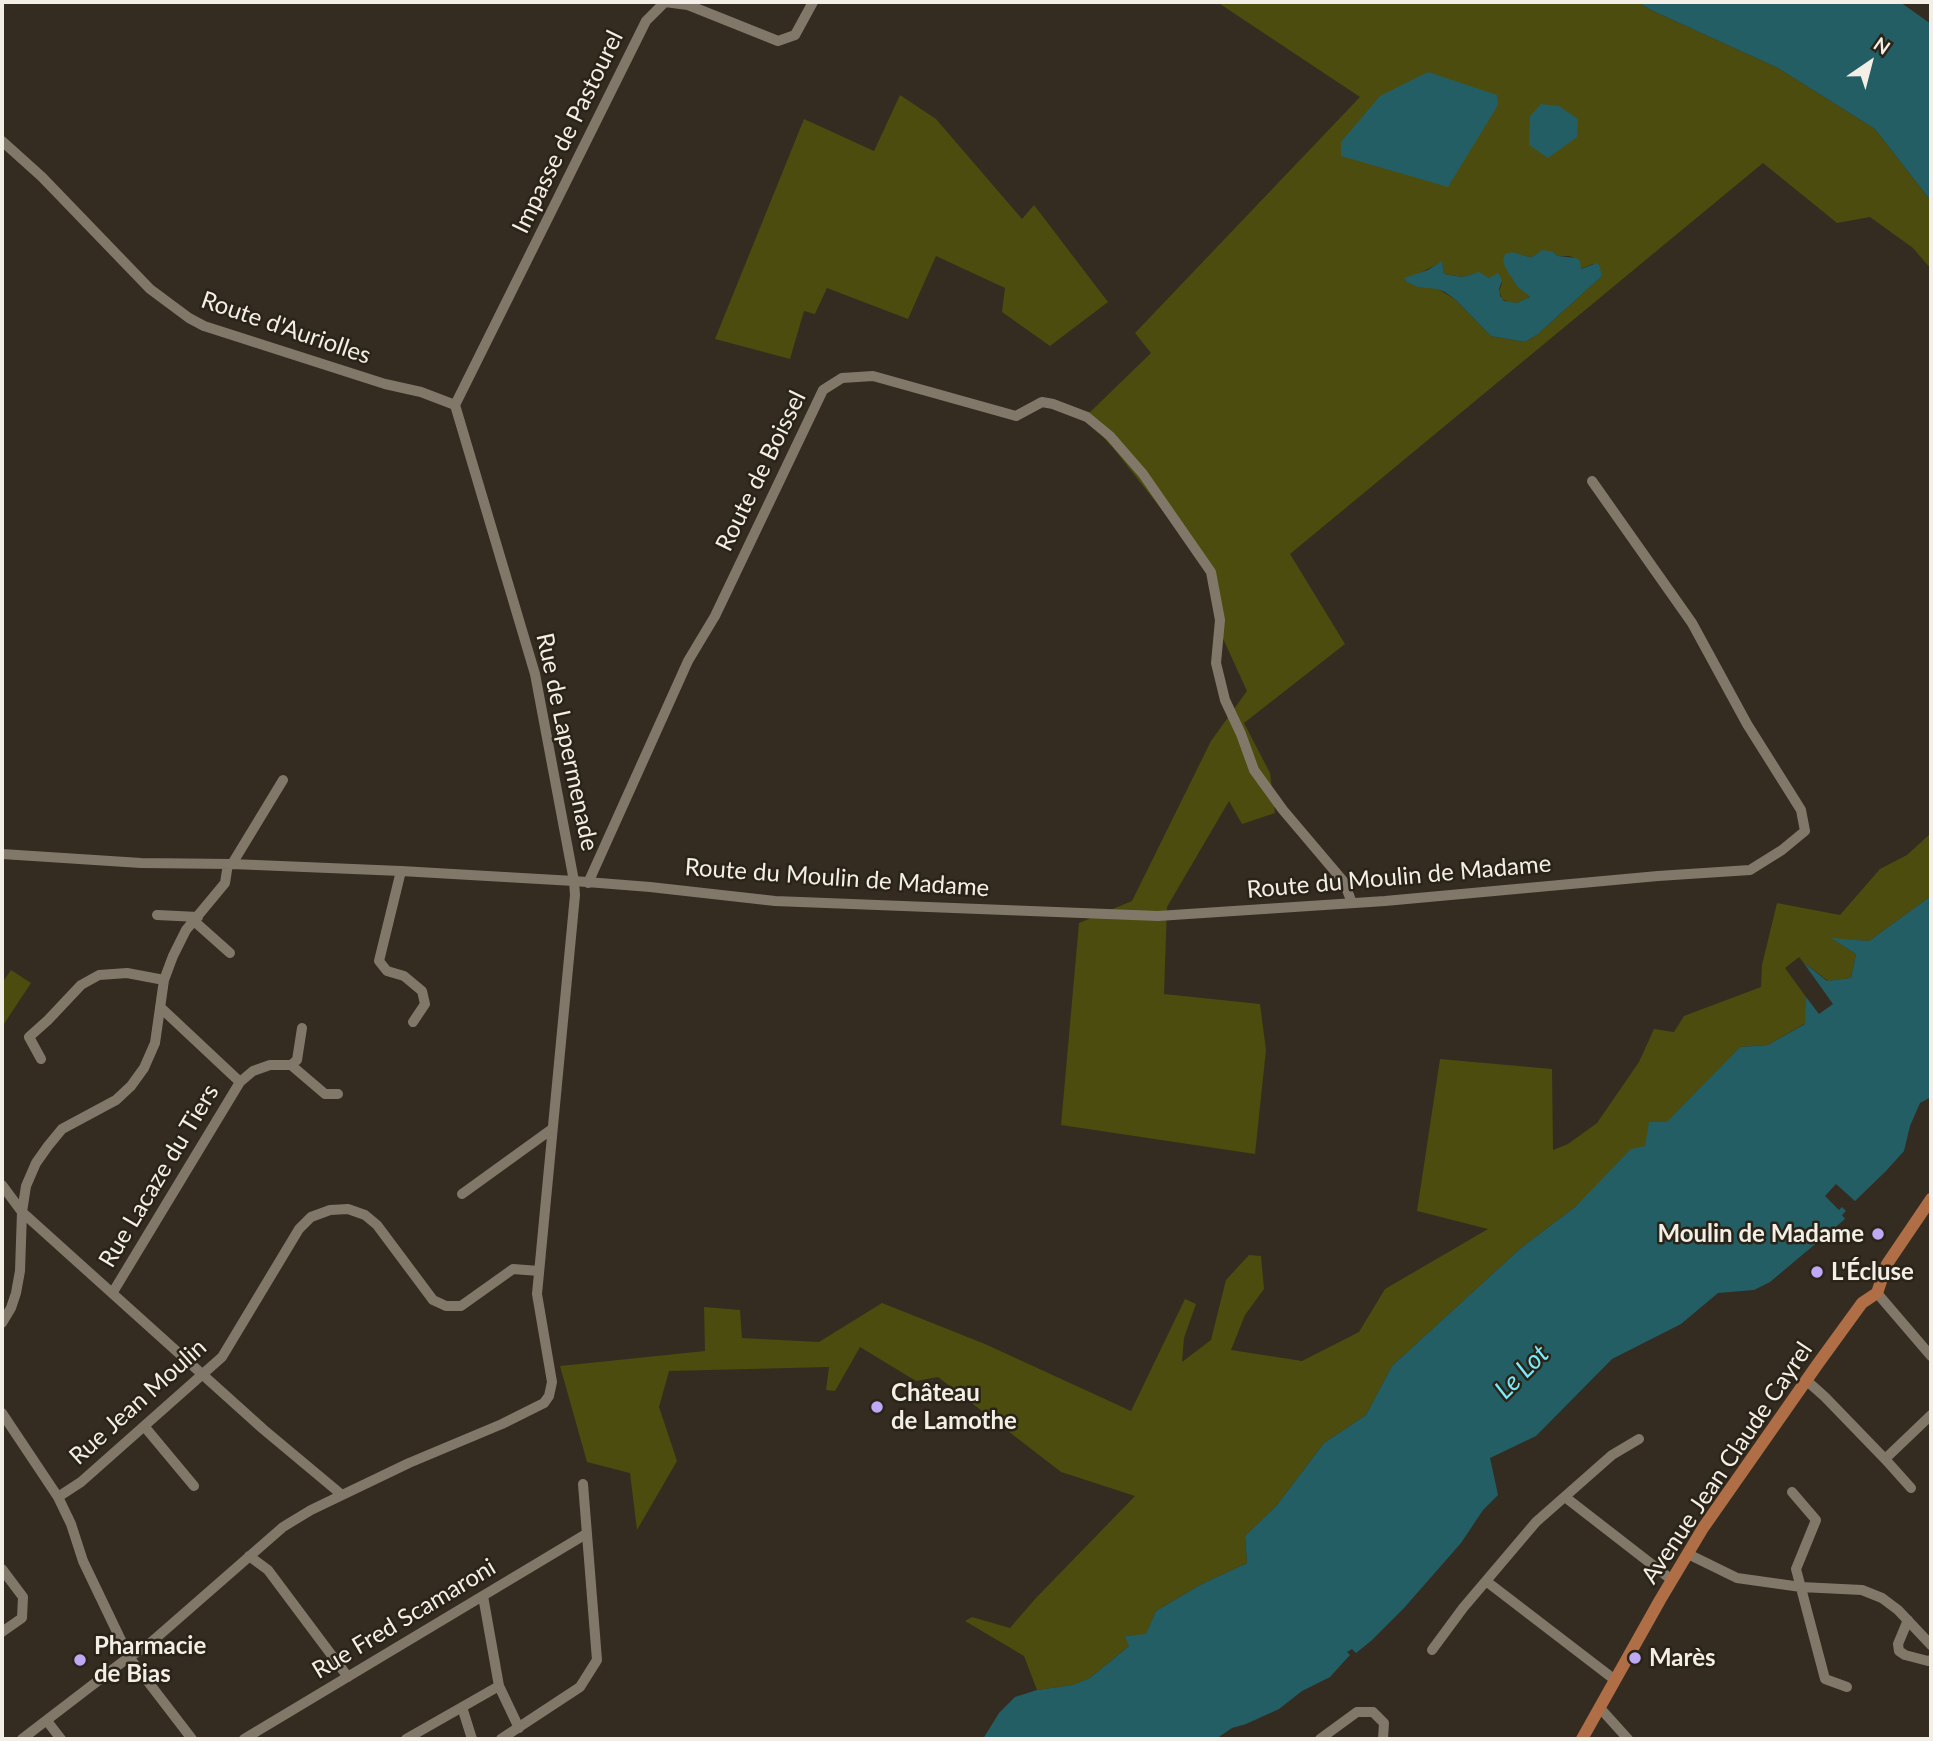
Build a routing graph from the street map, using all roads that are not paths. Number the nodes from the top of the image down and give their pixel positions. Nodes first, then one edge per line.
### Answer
1 (813, 2) edge
2 (2, 141) edge
3 (455, 405) junction
4 (1592, 481) dead end
5 (283, 780) dead end
6 (2, 854) edge
7 (230, 864) junction
8 (401, 871) junction
9 (574, 881) junction
10 (588, 883) junction
11 (1352, 903) junction
12 (157, 915) dead end
13 (196, 919) junction
14 (230, 954) dead end
15 (164, 980) junction
16 (160, 1007) junction
17 (413, 1022) dead end
18 (302, 1028) dead end
19 (41, 1059) dead end
20 (292, 1065) junction
21 (240, 1082) junction
22 (338, 1094) dead end
23 (552, 1129) junction
24 (2, 1185) edge
25 (461, 1194) dead end
26 (1931, 1199) edge
27 (22, 1212) junction
28 (539, 1271) junction
29 (113, 1292) junction
30 (1877, 1293) junction
31 (2, 1323) edge
32 (1931, 1356) edge
33 (204, 1375) junction
34 (1806, 1380) junction
35 (2, 1413) edge
36 (1931, 1415) edge
37 (144, 1426) junction
38 (1639, 1439) dead end
39 (1885, 1459) junction
40 (583, 1484) dead end
41 (194, 1486) dead end
42 (1911, 1488) dead end
43 (1792, 1492) dead end
44 (342, 1495) junction
45 (58, 1497) junction
46 (1565, 1497) junction
47 (586, 1534) junction
48 (1688, 1554) junction
49 (249, 1556) junction
50 (2, 1569) edge
51 (1672, 1580) junction
52 (1486, 1581) junction
53 (1801, 1587) junction
54 (483, 1596) junction
55 (1908, 1620) junction
56 (2, 1632) edge
57 (1931, 1645) edge
58 (1432, 1650) dead end
59 (129, 1657) junction
60 (1931, 1660) edge
61 (348, 1677) junction
62 (1615, 1680) junction
63 (499, 1686) junction
64 (1847, 1687) dead end
65 (462, 1707) junction
66 (1600, 1708) junction
67 (47, 1721) junction
68 (519, 1728) junction
69 (22, 1739) edge
70 (61, 1739) edge
71 (192, 1739) edge
72 (244, 1739) edge
73 (406, 1739) edge
74 (472, 1739) edge
75 (501, 1739) edge
76 (1320, 1739) edge
77 (1383, 1739) edge
78 (1582, 1739) edge
79 (1628, 1739) edge

1 - 3 street, Impasse de Pastourel
2 - 3 street, Route d'Auriolles
3 - 9 street, Rue de Lapermenade
4 - 11 street, Route du Moulin de Madame
5 - 7 street
6 - 7 street, Rue de Lapermenade
7 - 8 street, Rue de Lapermenade
7 - 13 street
8 - 9 street, Rue de Lapermenade
8 - 17 street
9 - 10 street, Route du Moulin de Madame
9 - 23 street
10 - 11 street, Route du Moulin de Madame
10 - 11 street, Route de Boissel
12 - 13 street
13 - 14 street
13 - 15 street
15 - 16 street
15 - 19 street
16 - 21 street
16 - 27 street
18 - 20 street
20 - 21 street
20 - 22 street
21 - 29 street, Rue Lacaze du Tiers
23 - 25 street
23 - 28 street
24 - 27 street, Rue Lacaze du Tiers
26 - 30 main road
27 - 29 street, Rue Lacaze du Tiers
27 - 31 street
28 - 33 street, Rue Jean Moulin
28 - 44 street
29 - 33 street, Rue Lacaze du Tiers
30 - 32 street
30 - 34 main road, Avenue Jean Claude Cayrel
33 - 37 street, Rue Jean Moulin
33 - 44 street, Rue Lacaze du Tiers
34 - 39 street
34 - 48 main road, Avenue Jean Claude Cayrel
35 - 45 street
36 - 39 street
37 - 41 street
37 - 45 street, Rue Jean Moulin
38 - 46 street
39 - 42 street
40 - 47 street
43 - 53 street
44 - 49 street
45 - 59 street
46 - 51 street
46 - 52 street
47 - 54 street, Rue Fred Scamaroni
47 - 68 street
48 - 51 main road, Avenue Jean Claude Cayrel
48 - 53 street
49 - 59 street
49 - 61 street
50 - 56 street
51 - 62 main road, Avenue Jean Claude Cayrel
52 - 58 street
52 - 62 street
53 - 55 street
53 - 64 street
54 - 61 street, Rue Fred Scamaroni
54 - 63 street
55 - 57 street
55 - 60 street
59 - 67 street
59 - 71 street
61 - 72 street, Rue Fred Scamaroni
62 - 66 main road, Avenue Jean Claude Cayrel
63 - 65 street
63 - 68 street
65 - 73 street
65 - 74 street
66 - 78 main road, Avenue Jean Claude Cayrel
66 - 79 street
67 - 69 street
67 - 70 street
68 - 75 street
76 - 77 street

